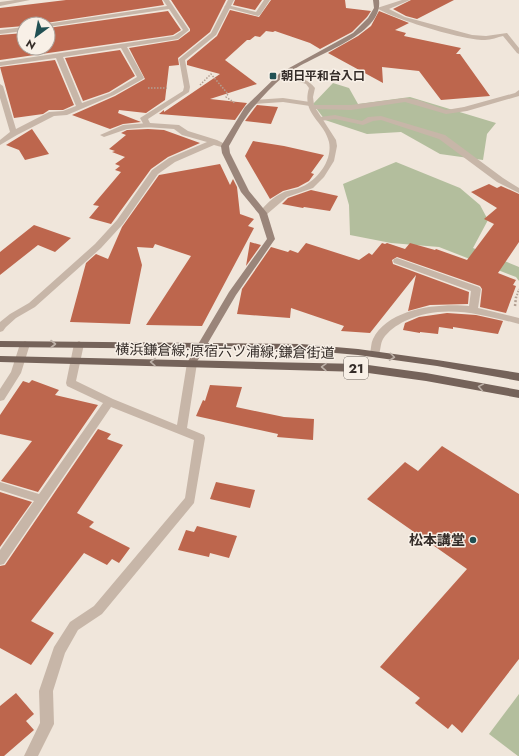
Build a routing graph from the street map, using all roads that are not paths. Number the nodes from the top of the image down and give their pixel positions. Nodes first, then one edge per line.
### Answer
1 (27, 0) edge
2 (166, 0) edge
3 (231, 0) edge
4 (267, 0) edge
5 (407, 0) edge
6 (0, 4) edge
7 (379, 6) edge
8 (171, 7) junction
9 (227, 7) junction
10 (56, 24) edge
11 (16, 29) edge
12 (0, 32) edge
13 (516, 45) edge
14 (123, 46) junction
15 (519, 52) edge
16 (60, 56) junction
17 (0, 64) edge
18 (282, 74) junction
19 (0, 86) edge
20 (519, 94) edge
21 (252, 104) junction
22 (311, 105) junction
23 (80, 106) junction
24 (320, 119) junction
25 (148, 125) junction
26 (14, 133) junction
27 (104, 135) dead end
28 (214, 142) junction
29 (0, 143) edge
30 (225, 146) junction
31 (519, 191) edge
32 (263, 213) junction
33 (397, 261) dead end
34 (473, 309) junction
35 (517, 320) edge
36 (0, 329) edge
37 (0, 344) edge
38 (25, 344) junction
39 (79, 344) junction
40 (200, 346) junction
41 (375, 354) junction
42 (0, 359) edge
43 (20, 359) junction
44 (75, 361) junction
45 (192, 363) junction
46 (519, 377) edge
47 (519, 394) edge
48 (0, 397) edge
49 (108, 402) junction
50 (181, 431) junction
51 (0, 486) edge
52 (41, 499) junction
53 (0, 560) edge
54 (31, 756) edge

1 - 6 street
2 - 8 street
3 - 9 street
4 - 9 street
5 - 7 street
7 - 13 street
7 - 18 street
8 - 10 street
8 - 14 street
9 - 25 street
11 - 12 street
13 - 15 street
14 - 16 street
14 - 23 street
16 - 17 street
16 - 23 street
18 - 21 street
18 - 22 street
19 - 26 street
20 - 22 street
21 - 22 street
21 - 30 street
22 - 24 street
23 - 26 street
24 - 31 street
24 - 32 street
25 - 27 street
25 - 28 street
26 - 29 street
28 - 30 street
28 - 36 street
30 - 32 street
32 - 40 street
33 - 34 street
34 - 35 street
34 - 41 street
37 - 38 main road, 横浜鎌倉線;原宿六ツ浦線;鎌倉街道 / 21
38 -> 39 main road, 横浜鎌倉線;原宿六ツ浦線;鎌倉街道 / 21
38 - 43 street
39 - 40 main road, 横浜鎌倉線;原宿六ツ浦線;鎌倉街道 / 21
39 - 44 street
40 - 41 main road, 横浜鎌倉線;原宿六ツ浦線;鎌倉街道 / 21
40 - 45 street
41 -> 46 main road, 横浜鎌倉線;原宿六ツ浦線;鎌倉街道 / 21
42 - 43 main road, 横浜鎌倉線;原宿六ツ浦線;鎌倉街道 / 21
43 - 44 main road, 横浜鎌倉線;原宿六ツ浦線;鎌倉街道 / 21
43 - 48 street
45 -> 44 main road, 横浜鎌倉線;原宿六ツ浦線;鎌倉街道 / 21
44 - 49 street
47 -> 45 main road, 横浜鎌倉線;原宿六ツ浦線;鎌倉街道 / 21
45 - 50 street
49 - 50 street
49 - 52 street
50 - 54 street
51 - 52 street
52 - 53 street

